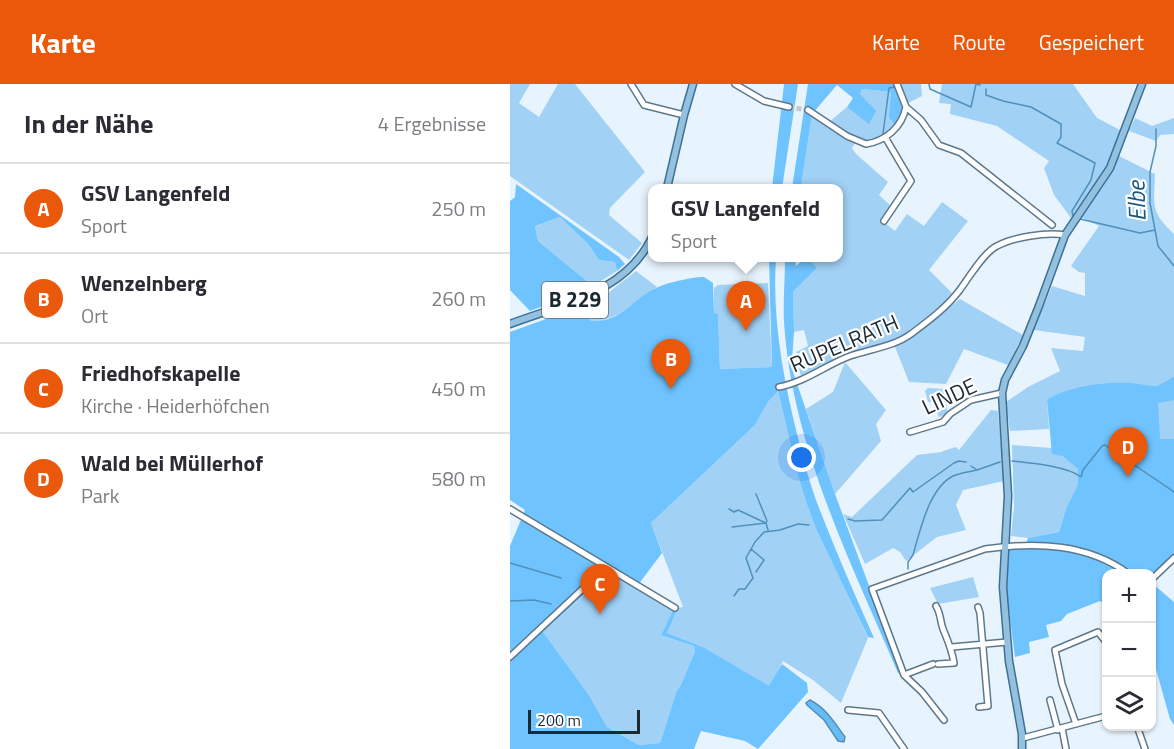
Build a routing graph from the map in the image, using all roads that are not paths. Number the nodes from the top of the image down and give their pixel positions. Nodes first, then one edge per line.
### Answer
1 (631, 84) edge
2 (693, 84) edge
3 (735, 84) edge
4 (897, 84) edge
5 (1142, 84) edge
6 (789, 107) tunnel mouth
7 (906, 107) junction
8 (808, 110) tunnel mouth
9 (684, 115) junction
10 (885, 137) junction
11 (668, 184) edge
12 (884, 221) dead end
13 (1052, 225) dead end
14 (1065, 235) junction
15 (648, 244) edge
16 (510, 324) edge
17 (779, 387) dead end
18 (1002, 393) junction
19 (910, 432) dead end
20 (510, 509) edge
21 (1005, 548) junction
22 (1174, 558) edge
23 (606, 567) junction
24 (1122, 569) edge
25 (1156, 575) edge
26 (936, 606) dead end
27 (978, 607) dead end
28 (675, 608) dead end
29 (1100, 634) junction
30 (1102, 636) edge
31 (1102, 639) edge
32 (1007, 642) junction
33 (983, 644) junction
34 (952, 647) junction
35 (510, 657) edge
36 (904, 675) junction
37 (1050, 700) dead end
38 (979, 707) dead end
39 (848, 710) dead end
40 (1102, 717) edge
41 (944, 720) dead end
42 (1076, 724) junction
43 (1060, 729) junction
44 (1139, 731) edge
45 (1023, 738) junction
46 (904, 749) edge
47 (1022, 749) edge
48 (1066, 749) edge
49 (1145, 749) edge

1 - 9 street
2 - 9 main road
3 - 6 street
4 - 7 street
5 - 14 main road
7 - 10 street
7 - 13 street
8 - 10 street
9 - 11 main road
10 - 12 street
14 - 17 street, RUPELRATH
14 - 18 main road
15 - 16 main road, B 229
18 - 19 street, LINDE
18 - 21 main road
20 - 23 street
21 - 24 street
21 - 32 main road
21 - 36 street
22 - 25 street
23 - 28 street
23 - 35 street
26 - 34 street
27 - 33 street
29 - 30 street
29 - 31 street
29 - 42 street
32 - 33 street
32 - 45 main road
33 - 34 street
33 - 38 street
34 - 36 street
36 - 41 street
37 - 43 street
39 - 46 street
40 - 42 street
42 - 43 street
43 - 45 street
43 - 48 street
44 - 49 street
45 - 47 main road

